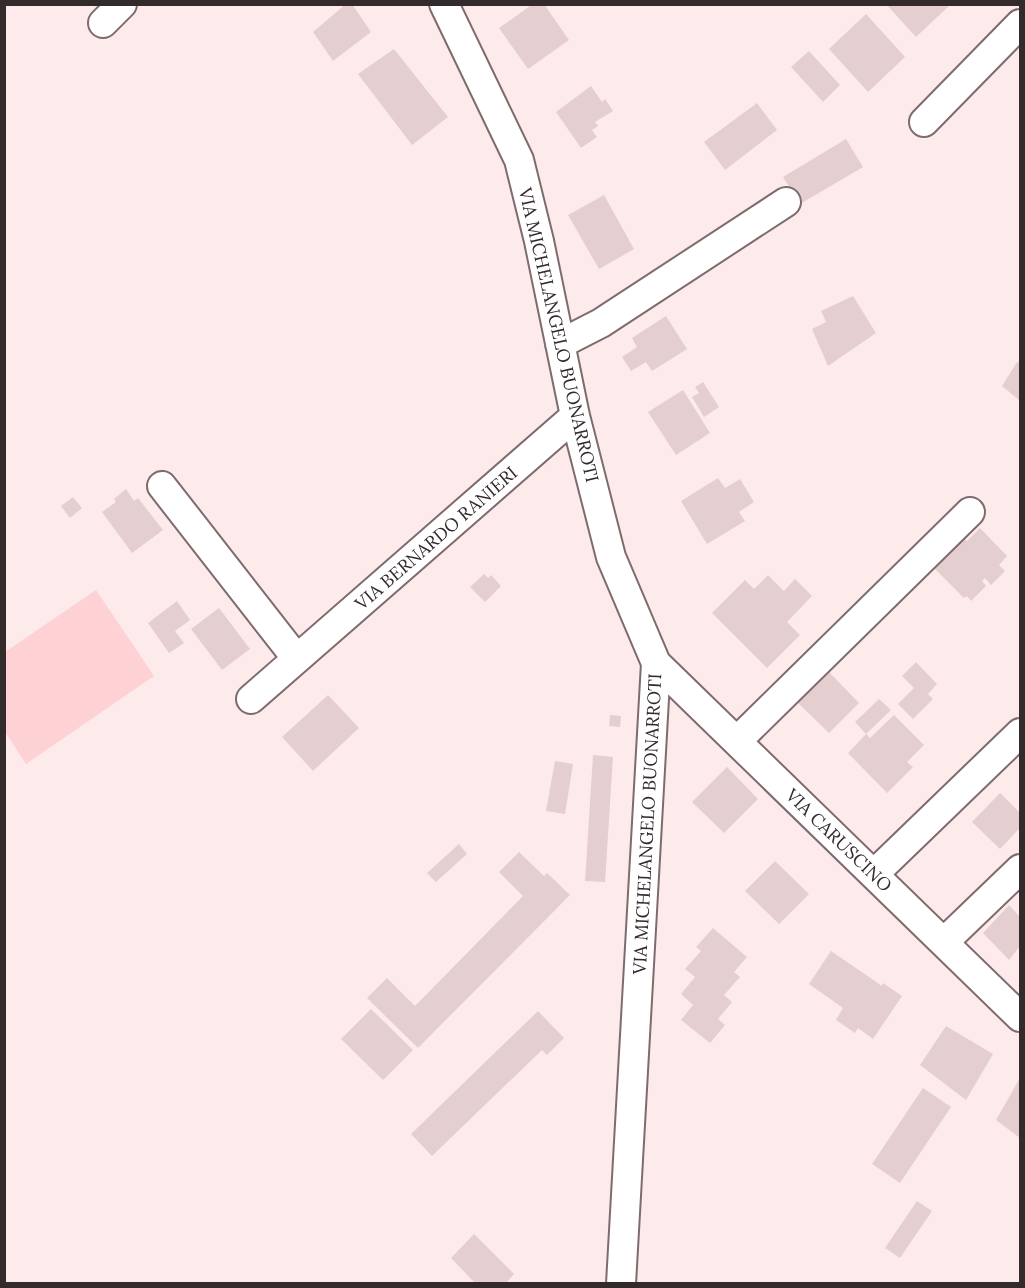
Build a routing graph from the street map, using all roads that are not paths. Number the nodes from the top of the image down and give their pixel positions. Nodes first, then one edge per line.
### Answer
1 (444, 4) edge
2 (1020, 24) edge
3 (924, 122) dead end
4 (786, 202) dead end
5 (560, 344) junction
6 (575, 416) junction
7 (162, 486) dead end
8 (970, 512) dead end
9 (297, 659) junction
10 (656, 663) junction
11 (251, 699) dead end
12 (1020, 733) edge
13 (737, 741) junction
14 (1020, 868) edge
15 (874, 874) junction
16 (944, 942) junction
17 (1020, 1017) edge
18 (621, 1284) edge

1 - 5 street, VIA MICHELANGELO BUONARROTI
2 - 3 street
4 - 5 street
5 - 6 street, VIA MICHELANGELO BUONARROTI
6 - 9 street, VIA BERNARDO RANIERI
6 - 10 street, VIA MICHELANGELO BUONARROTI
7 - 9 street
8 - 13 street
9 - 11 street, VIA BERNARDO RANIERI
10 - 13 street, VIA CARUSCINO
10 - 18 street, VIA MICHELANGELO BUONARROTI
12 - 15 street
13 - 15 street, VIA CARUSCINO
14 - 16 street
15 - 16 street, VIA CARUSCINO
16 - 17 street, VIA CARUSCINO

